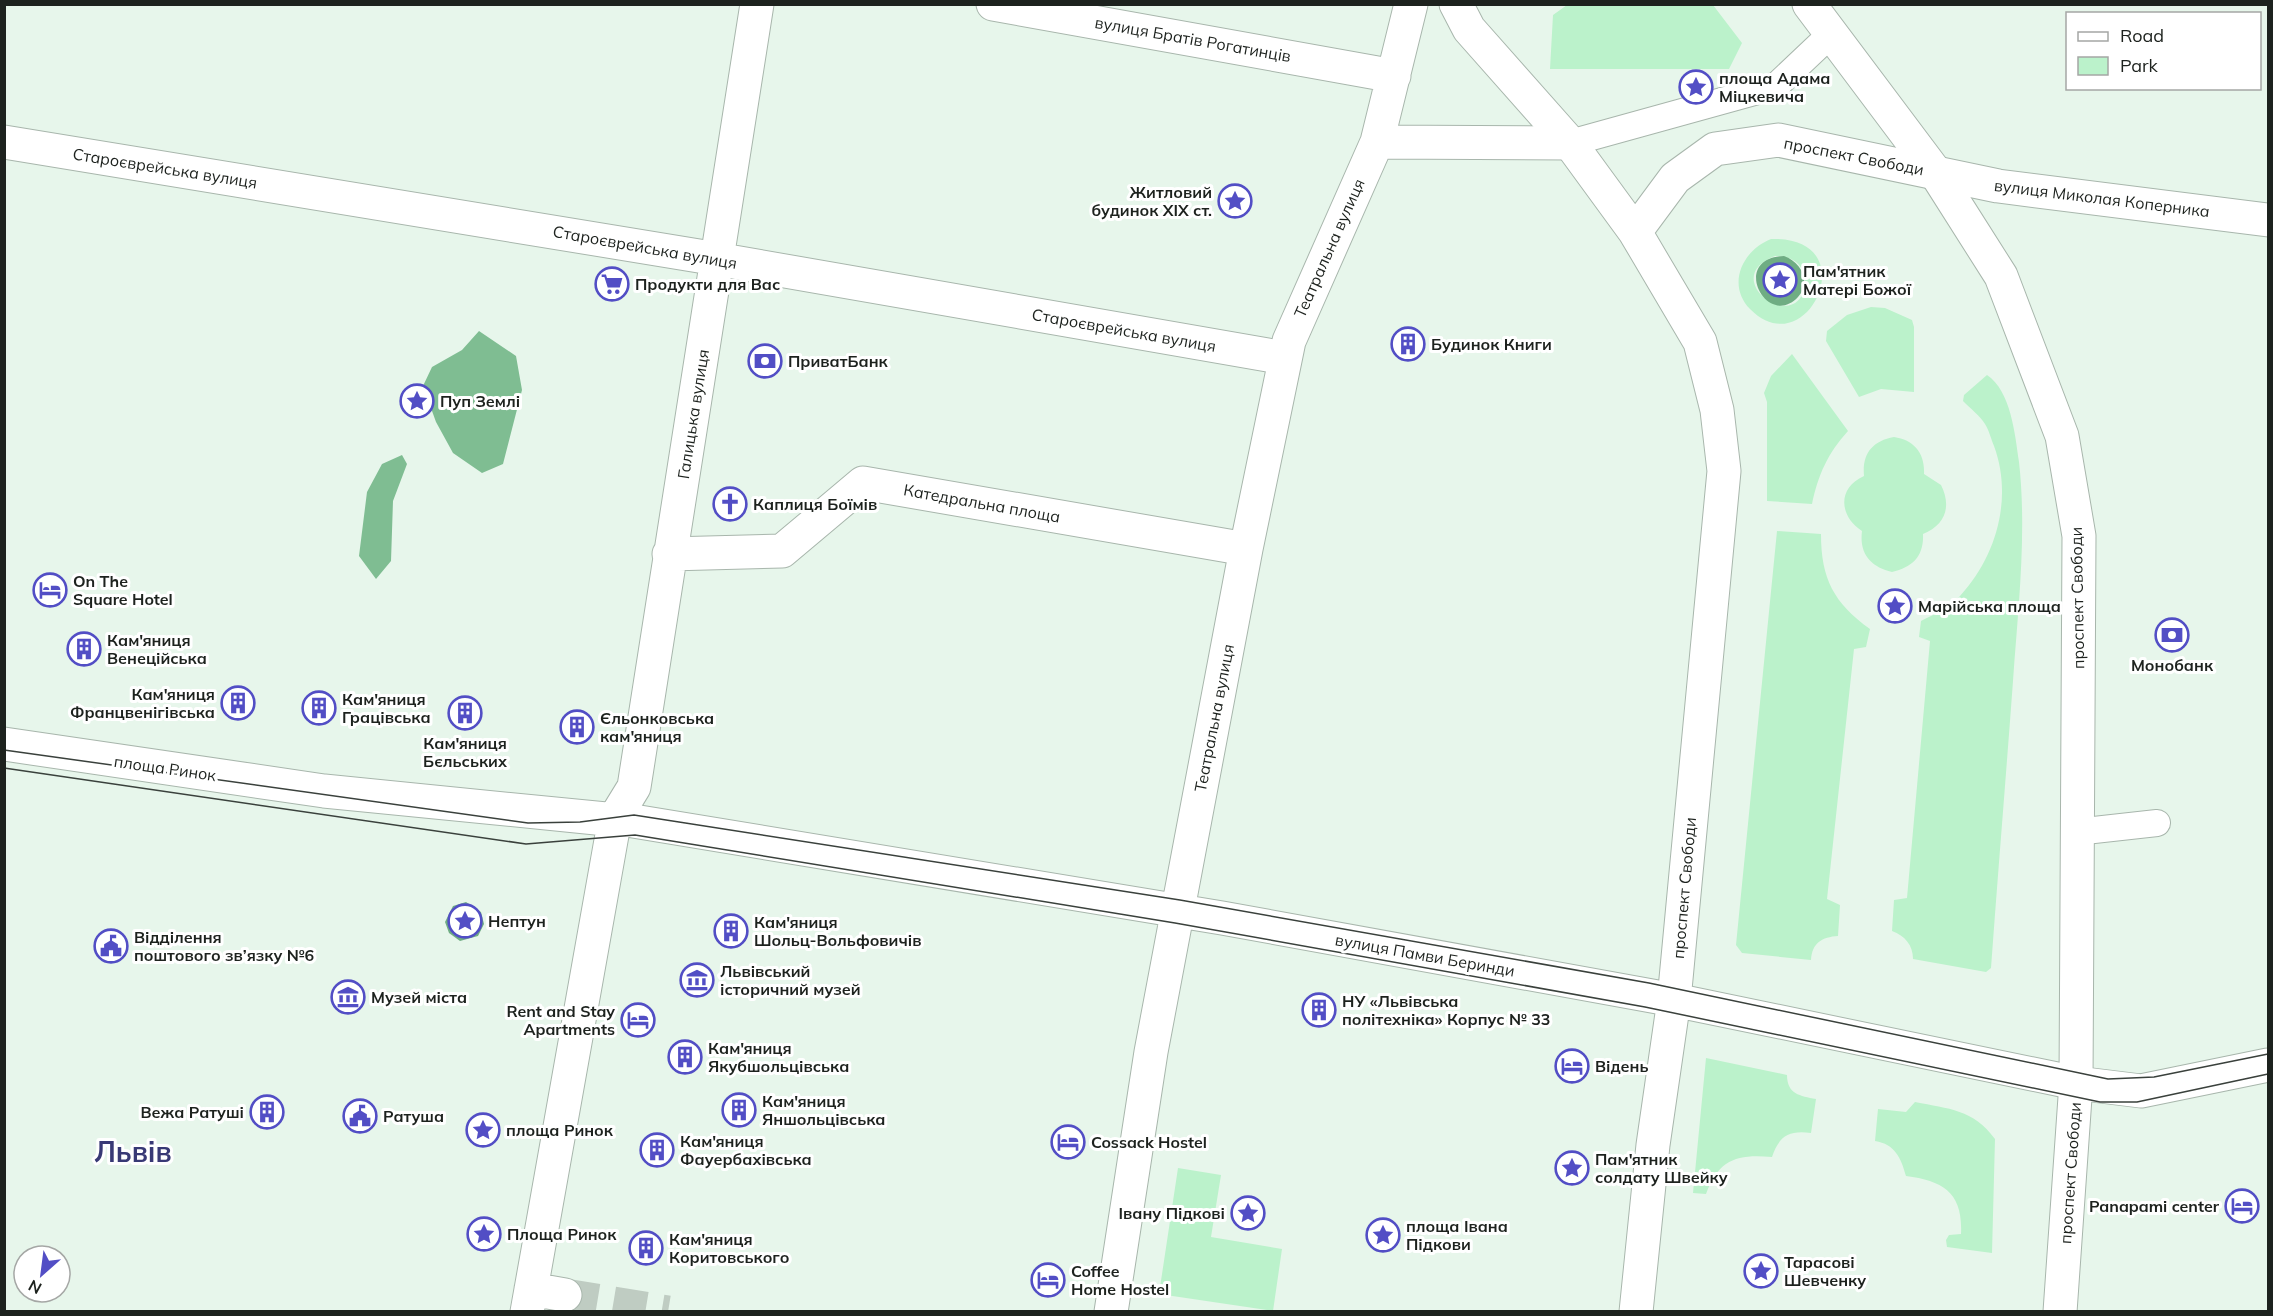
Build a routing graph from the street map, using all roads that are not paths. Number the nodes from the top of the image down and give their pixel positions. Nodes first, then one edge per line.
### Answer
1 (757, 4) edge
2 (993, 4) edge
3 (1411, 4) edge
4 (1456, 4) edge
5 (1809, 4) edge
6 (1831, 34) junction
7 (1394, 76) junction
8 (4, 142) edge
9 (1377, 142) junction
10 (1570, 143) junction
11 (1935, 172) junction
12 (2268, 220) edge
13 (1635, 232) junction
14 (718, 259) junction
15 (1285, 358) junction
16 (1246, 549) junction
17 (669, 555) junction
18 (4, 744) edge
19 (615, 818) junction
20 (2157, 823) dead end
21 (2076, 832) junction
22 (1177, 911) junction
23 (1674, 1000) junction
24 (2268, 1065) edge
25 (2076, 1083) junction
26 (565, 1295) tunnel mouth
27 (529, 1300) edge
28 (1112, 1311) edge
29 (1636, 1311) edge
30 (2060, 1311) edge

1 - 14 street, Галицька вулиця
2 - 7 street, вулиця Братів Рогатинців
3 - 7 street, Театральна вулиця
4 - 10 street
5 - 6 street
6 - 10 lane
6 - 11 street
7 - 9 street, Театральна вулиця
8 - 14 street, Староєврейська вулиця
9 - 10 street
9 - 15 street, Театральна вулиця
10 - 13 street
11 - 12 street, вулиця Миколая Коперника
11 - 13 street, проспект Свободи
11 - 21 street, проспект Свободи
13 - 23 street, проспект Свободи
14 - 15 street, Староєврейська вулиця
14 - 17 street, Галицька вулиця
15 - 16 street, Театральна вулиця
16 - 17 street, Катедральна площа
16 - 22 street, Театральна вулиця
17 - 19 street, Галицька вулиця
18 - 19 street, площа Ринок
19 - 22 street
19 - 27 street
20 - 21 lane
21 - 25 street, проспект Свободи
22 - 23 street, вулиця Памви Беринди
22 - 28 street, Театральна вулиця
23 - 25 street, вулиця Памви Беринди
23 - 29 street, проспект Свободи
24 - 25 street, вулиця Памви Беринди
25 - 30 street, проспект Свободи
26 - 27 street

